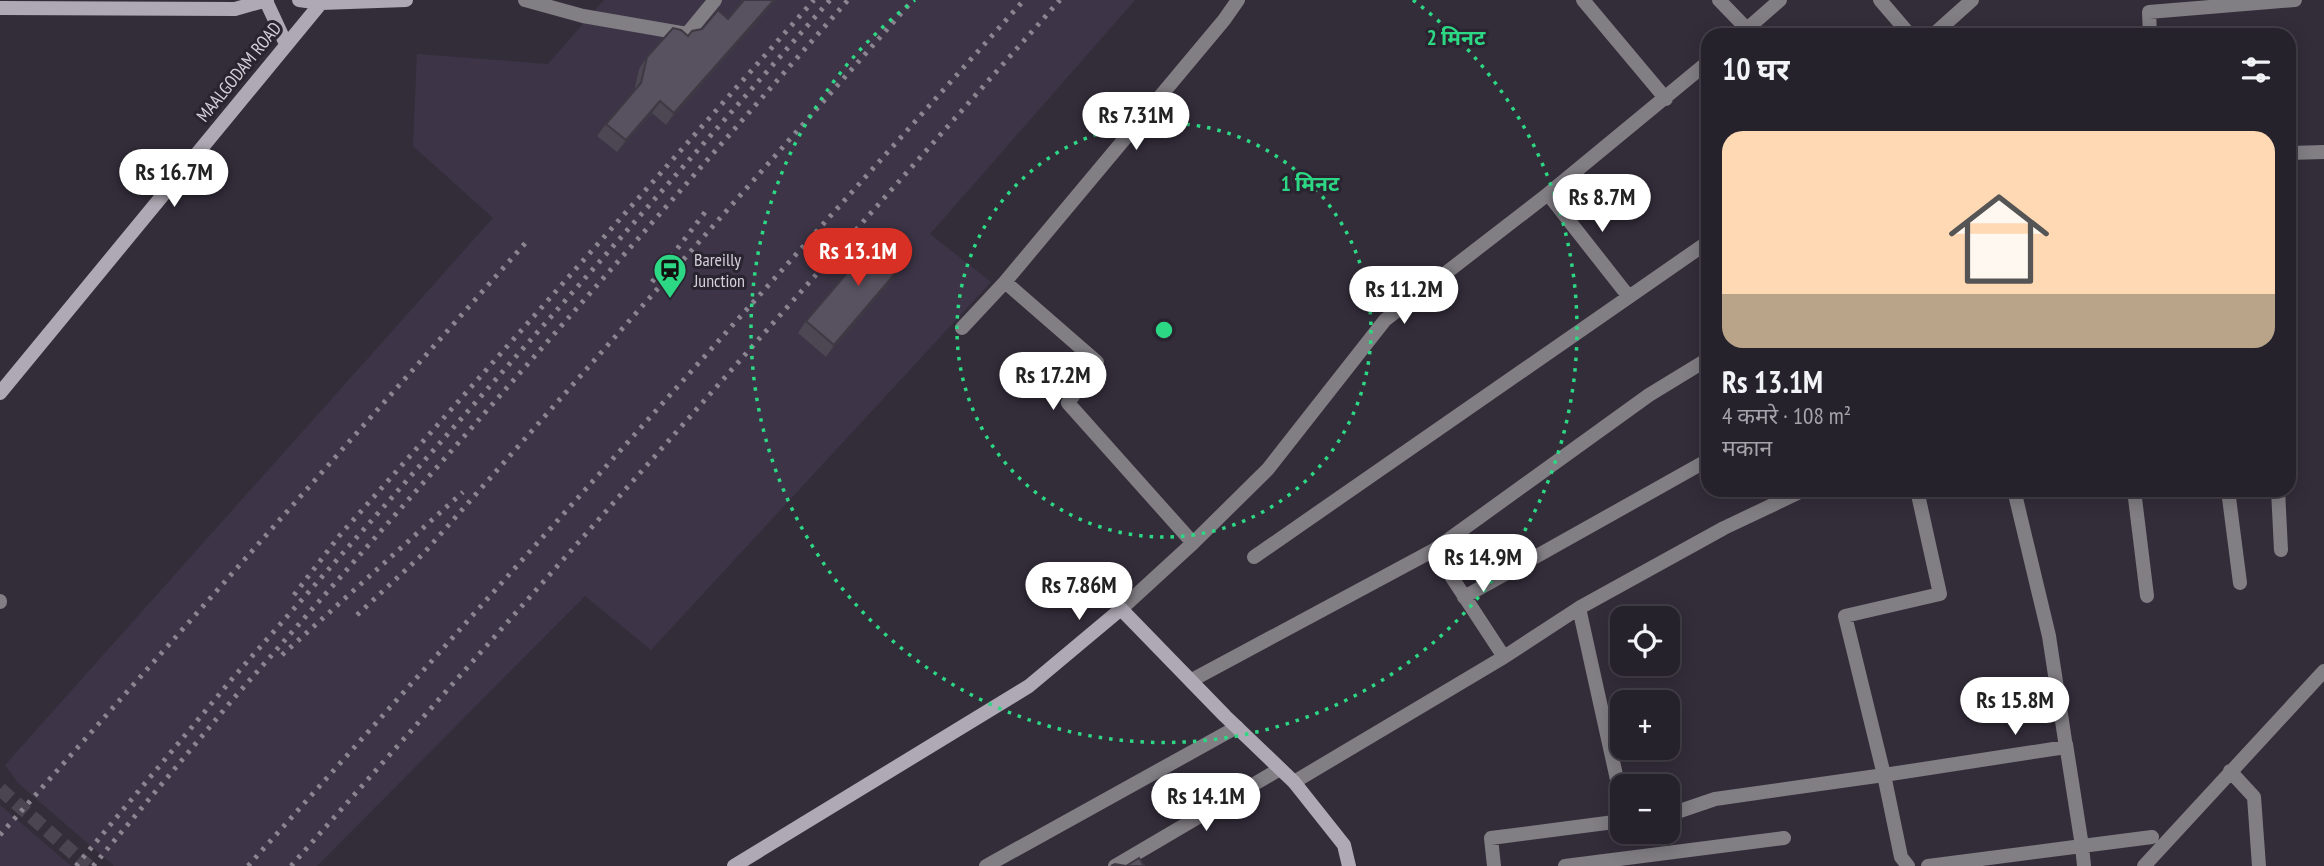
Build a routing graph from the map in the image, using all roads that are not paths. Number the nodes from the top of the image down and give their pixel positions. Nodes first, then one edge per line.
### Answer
1 (267, 0) edge
2 (299, 0) edge
3 (406, 0) edge
4 (525, 0) edge
5 (715, 0) edge
6 (1238, 0) edge
7 (1583, 0) edge
8 (1719, 0) edge
9 (1780, 0) edge
10 (1880, 0) edge
11 (1972, 0) edge
12 (2295, 0) edge
13 (321, 2) junction
14 (0, 8) edge
15 (1740, 28) edge
16 (1748, 28) edge
17 (1904, 28) edge
18 (1941, 28) edge
19 (2150, 28) edge
20 (286, 44) junction
21 (1701, 68) edge
22 (1666, 99) junction
23 (2324, 152) edge
24 (2296, 153) edge
25 (1548, 194) junction
26 (1701, 247) edge
27 (1005, 282) junction
28 (1629, 297) junction
29 (962, 328) dead end
30 (1701, 363) edge
31 (0, 393) edge
32 (1701, 464) edge
33 (1789, 497) edge
34 (1919, 497) edge
35 (2016, 497) edge
36 (2135, 497) edge
37 (2229, 497) edge
38 (2278, 497) edge
39 (1193, 543) junction
40 (1434, 550) junction
41 (2281, 550) dead end
42 (1254, 556) dead end
43 (2240, 583) dead end
44 (2147, 596) dead end
45 (1464, 597) junction
46 (1579, 608) junction
47 (1121, 610) junction
48 (1504, 657) junction
49 (2324, 671) edge
50 (1192, 680) junction
51 (1237, 727) junction
52 (2066, 744) junction
53 (1280, 769) junction
54 (2230, 771) junction
55 (1616, 774) edge
56 (1884, 775) junction
57 (1294, 782) junction
58 (1680, 811) edge
59 (1610, 823) edge
60 (2151, 837) dead end
61 (1784, 838) dead end
62 (2082, 846) junction
63 (734, 866) edge
64 (986, 866) edge
65 (1115, 866) edge
66 (1349, 866) edge
67 (1494, 866) edge
68 (1565, 866) edge
69 (1908, 866) edge
70 (1928, 866) edge
71 (2084, 866) edge
72 (2144, 866) edge
73 (2259, 866) edge

1 - 14 street
1 - 20 street
2 - 13 street
3 - 13 street
4 - 5 street
6 - 27 street
7 - 22 street
8 - 15 street
9 - 16 street
10 - 17 street
11 - 18 street
12 - 19 street
13 - 20 street, MAALGODAM ROAD
20 - 31 street, MAALGODAM ROAD
21 - 22 street
22 - 25 street
23 - 24 street
25 - 28 street
25 - 39 street
26 - 28 street
27 - 29 street
27 - 39 street
28 - 42 street
30 - 40 street
32 - 45 street
33 - 46 street
34 - 56 street
35 - 52 street
36 - 44 street
37 - 43 street
38 - 41 street
39 - 47 street
40 - 45 street
40 - 50 street
45 - 48 street
46 - 48 street
46 - 55 street
47 - 50 street
47 - 63 street
48 - 57 street
49 - 54 street
50 - 51 street
51 - 53 street
51 - 64 street
52 - 56 street
52 - 62 street
53 - 57 street
53 - 65 street
54 - 72 street
54 - 73 street
56 - 58 street
56 - 69 street
57 - 66 street
59 - 67 street
60 - 62 street
61 - 68 street
62 - 70 street
62 - 71 street

